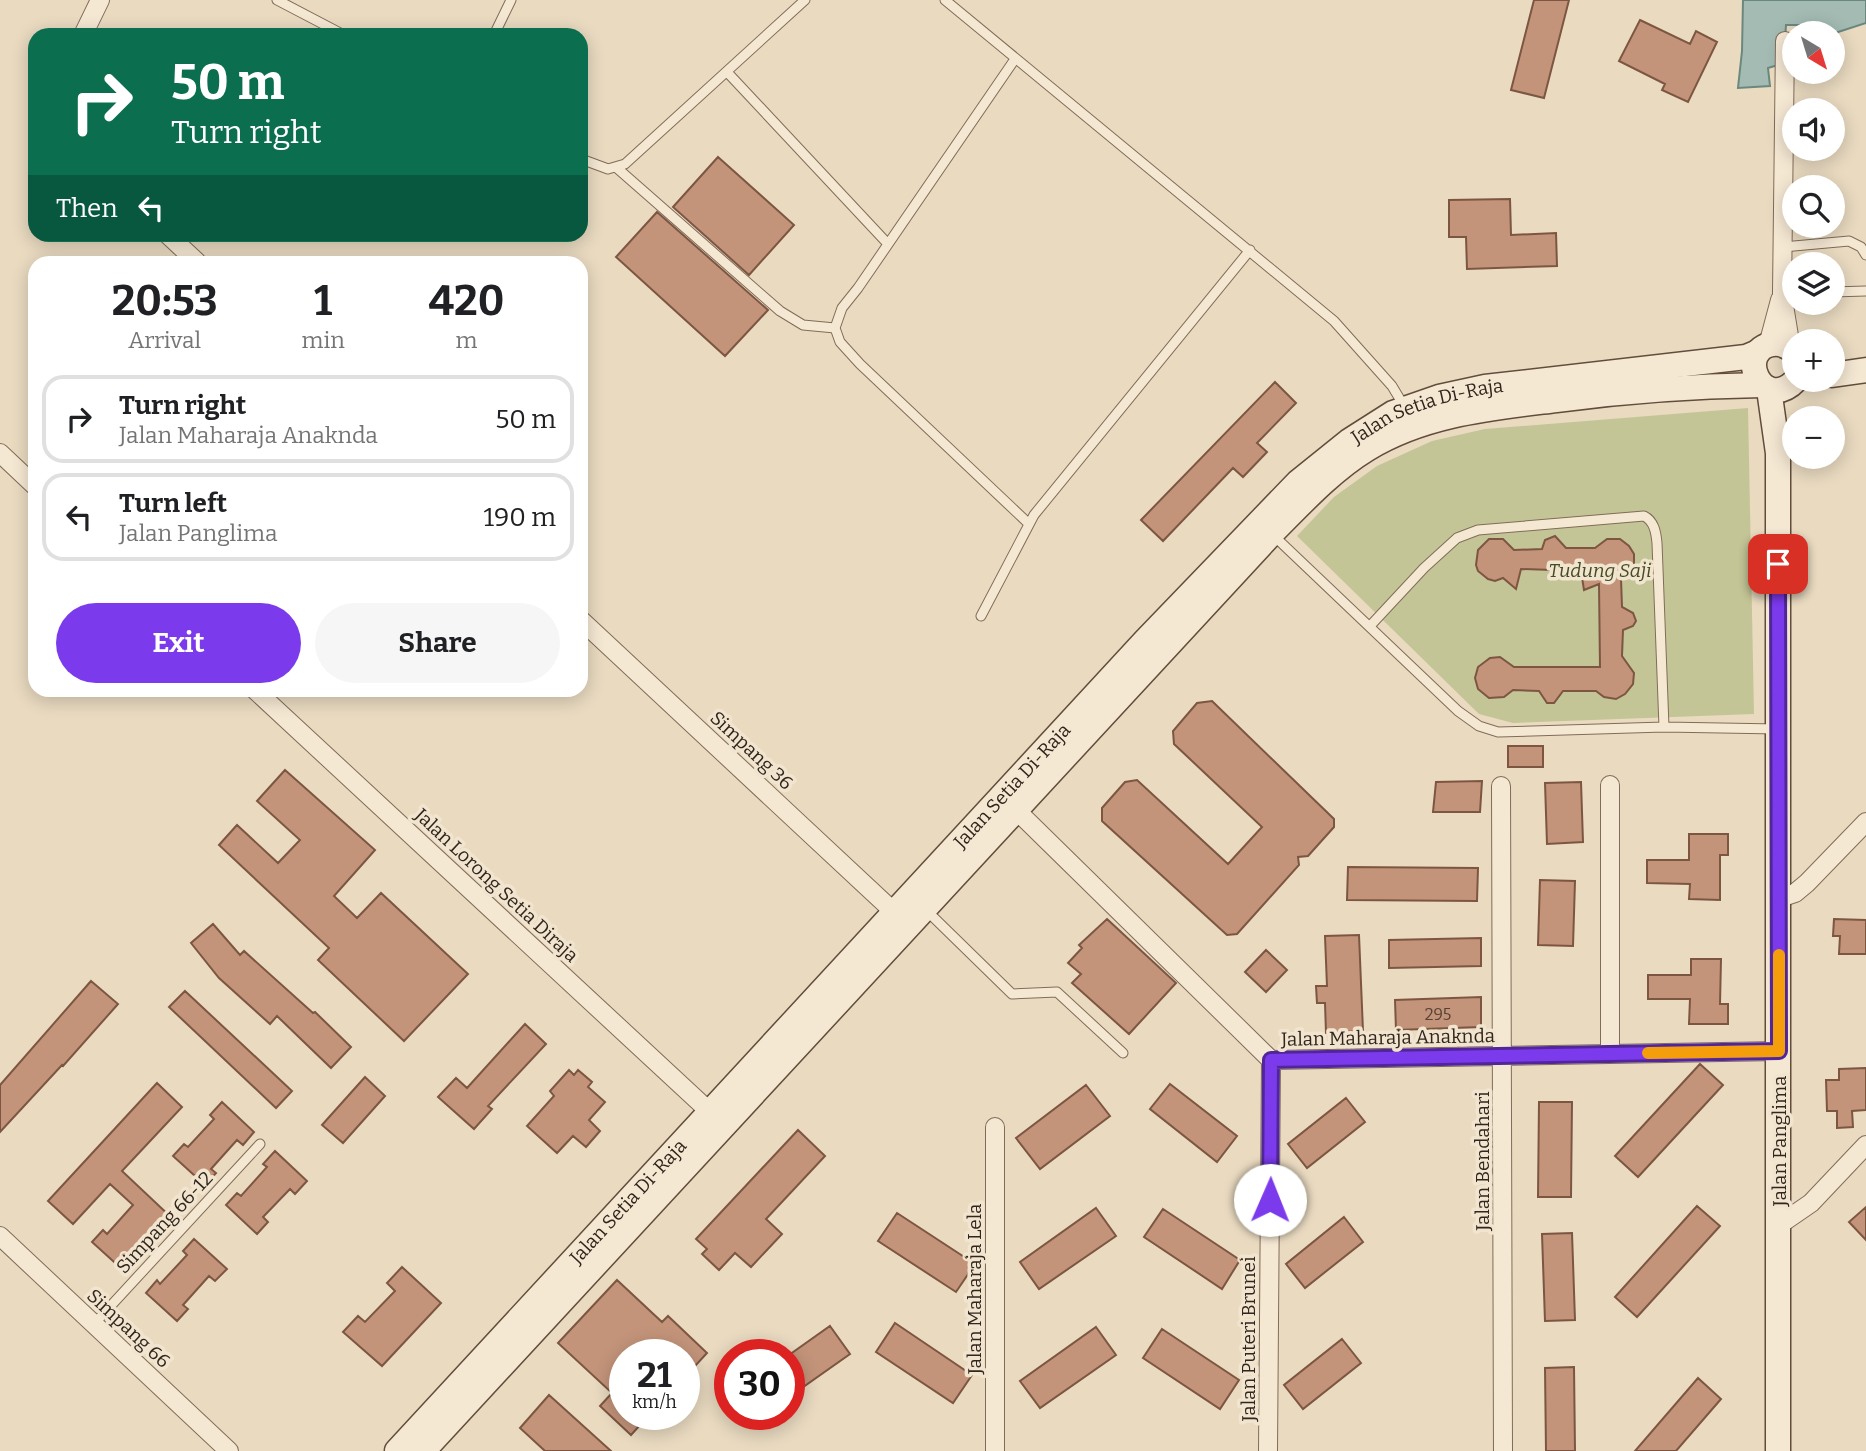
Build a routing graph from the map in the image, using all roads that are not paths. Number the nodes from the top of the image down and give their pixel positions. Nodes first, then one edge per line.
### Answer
1 (100, 0) edge
2 (277, 0) edge
3 (511, 0) edge
4 (805, 0) edge
5 (945, 0) edge
6 (86, 28) edge
7 (331, 28) edge
8 (497, 28) edge
9 (1015, 59) junction
10 (727, 72) junction
11 (1785, 84) edge
12 (588, 162) edge
13 (617, 168) junction
14 (176, 242) edge
15 (888, 244) junction
16 (1783, 247) junction
17 (1250, 250) junction
18 (1866, 255) edge
19 (191, 256) edge
20 (1866, 290) edge
21 (1845, 291) edge
22 (835, 328) junction
23 (1778, 349) edge
24 (1845, 359) edge
25 (1866, 359) edge
26 (1866, 370) edge
27 (1845, 373) edge
28 (1782, 382) edge
29 (1782, 383) edge
30 (1785, 392) edge
31 (1405, 408) junction
32 (0, 453) edge
33 (28, 479) edge
34 (1028, 523) junction
35 (1272, 533) junction
36 (981, 616) dead end
37 (1370, 626) junction
38 (588, 627) edge
39 (263, 697) edge
40 (1664, 727) junction
41 (1779, 729) junction
42 (1610, 785) dead end
43 (1500, 786) dead end
44 (1016, 810) junction
45 (1866, 822) edge
46 (1780, 898) junction
47 (924, 909) junction
48 (894, 912) junction
49 (1779, 1051) junction
50 (1123, 1054) dead end
51 (1610, 1054) junction
52 (1503, 1057) junction
53 (1271, 1060) junction
54 (710, 1112) junction
55 (995, 1127) dead end
56 (260, 1144) dead end
57 (1866, 1144) edge
58 (1779, 1225) junction
59 (0, 1236) edge
60 (94, 1324) junction
61 (229, 1451) edge
62 (397, 1451) edge
63 (423, 1451) edge
64 (995, 1451) edge
65 (1268, 1451) edge
66 (1503, 1451) edge
67 (1778, 1451) edge

1 - 6 street
2 - 7 lane
3 - 8 lane
4 - 10 lane
5 - 9 lane
9 - 15 lane
9 - 17 lane
10 - 13 lane
10 - 15 lane
11 - 16 street
12 - 13 lane
13 - 22 lane
14 - 19 street
15 - 22 lane
16 - 18 lane
16 - 23 street
17 - 31 lane
17 - 34 lane
20 - 21 lane
22 - 34 lane
23 - 28 main road, Jalan Panglima
23 - 31 main road, Jalan Setia Di-Raja
24 - 25 main road
26 - 27 main road
29 - 35 main road, Jalan Setia Di-Raja
30 - 41 main road, Jalan Panglima
31 - 48 main road, Jalan Setia Di-Raja
32 - 33 street
34 - 36 lane
35 - 37 lane
35 - 44 main road, Jalan Setia Di-Raja
37 - 40 lane
37 - 40 lane
38 - 48 street, Simpang 36
39 - 54 street, Jalan Lorong Setia Diraja
40 - 41 lane
41 - 46 main road, Jalan Panglima
42 - 51 street
43 - 52 street, Jalan Bendahari
44 - 47 main road, Jalan Setia Di-Raja
44 - 53 street, Jalan Maharaja Anaknda
45 - 46 street
46 - 49 main road, Jalan Panglima
47 - 50 lane
47 - 63 main road, Jalan Setia Di-Raja
48 - 54 main road, Jalan Setia Di-Raja
49 - 51 street, Jalan Maharaja Anaknda
49 - 58 main road, Jalan Panglima
51 - 52 street, Jalan Maharaja Anaknda
52 - 53 street, Jalan Maharaja Anaknda
52 - 66 street, Jalan Bendahari
53 - 65 street, Jalan Puteri Brunei
54 - 62 main road, Jalan Setia Di-Raja
55 - 64 street, Jalan Maharaja Lela
56 - 60 lane, Simpang 66-12
57 - 58 street
58 - 67 main road, Jalan Panglima
59 - 60 street, Simpang 66
60 - 61 street, Simpang 66

